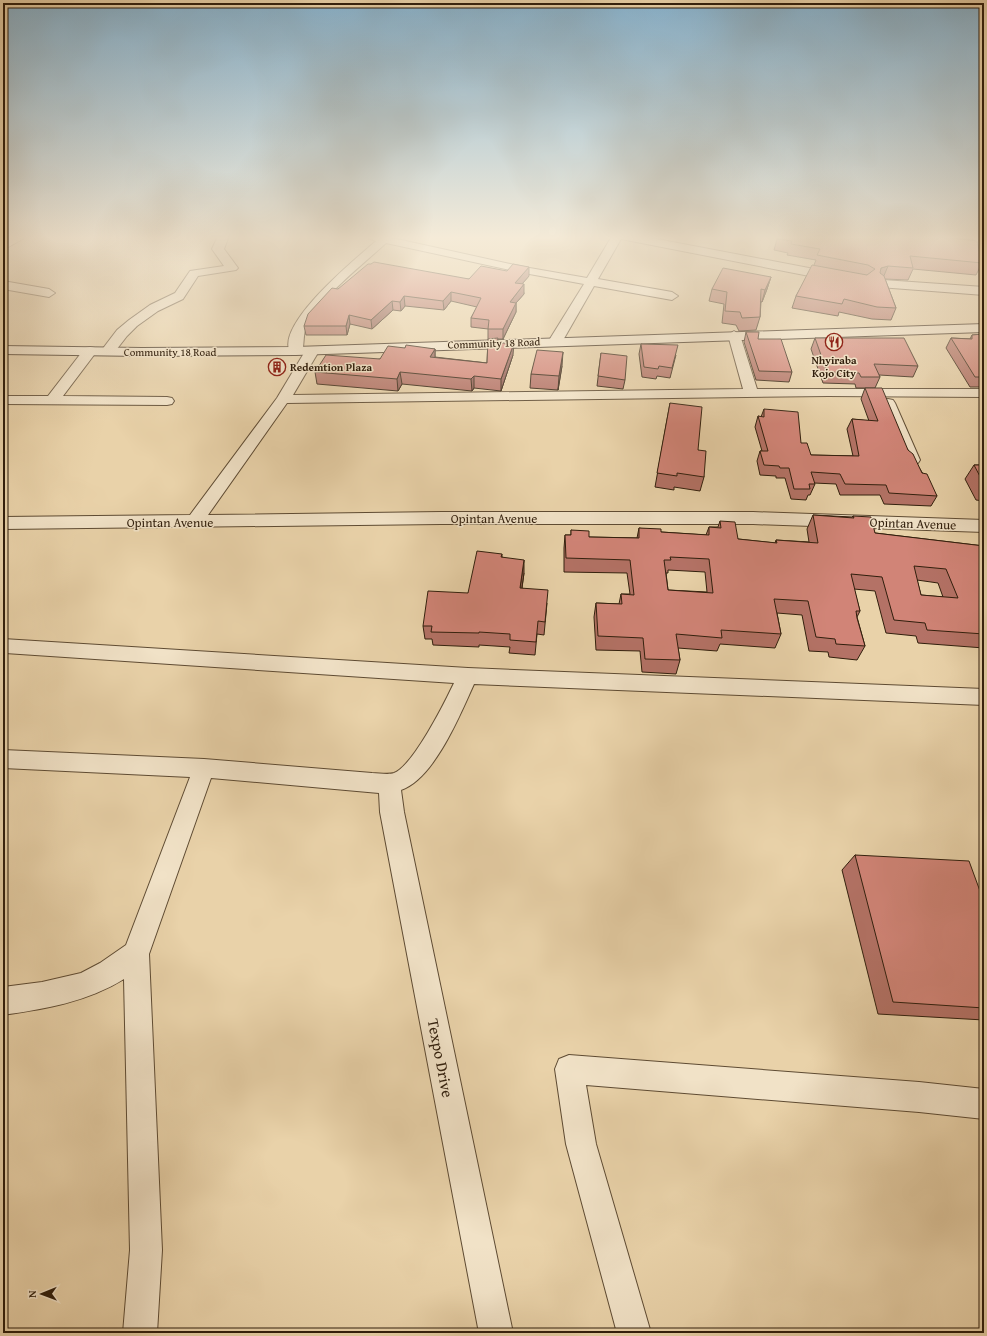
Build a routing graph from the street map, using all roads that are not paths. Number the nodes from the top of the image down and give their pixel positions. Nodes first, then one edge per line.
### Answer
1 (174, 298) edge
2 (321, 298) edge
3 (580, 298) edge
4 (984, 328) edge
5 (734, 336) junction
6 (555, 342) junction
7 (3, 350) edge
8 (90, 351) junction
9 (108, 351) junction
10 (296, 351) junction
11 (312, 351) junction
12 (884, 392) junction
13 (984, 393) edge
14 (752, 394) junction
15 (53, 399) junction
16 (3, 400) edge
17 (283, 400) junction
18 (167, 401) dead end
19 (912, 460) edge
20 (194, 522) junction
21 (3, 523) edge
22 (984, 526) edge
23 (5, 646) dead end
24 (468, 676) junction
25 (984, 697) edge
26 (3, 759) edge
27 (204, 768) junction
28 (389, 783) junction
29 (136, 954) junction
30 (3, 1001) edge
31 (984, 1104) edge
32 (140, 1333) edge
33 (496, 1333) edge
34 (634, 1333) edge

1 - 9 street
2 - 10 street
3 - 6 street
4 - 5 main road, Community 18 Road
5 - 6 main road, Community 18 Road
5 - 14 street
6 - 11 main road, Community 18 Road
7 - 8 main road, Community 18 Road
8 - 9 main road, Community 18 Road
8 - 15 street
9 - 10 main road, Community 18 Road
10 - 11 main road, Community 18 Road
11 - 17 street
12 - 13 street
12 - 14 street
12 - 19 street
14 - 17 street
15 - 16 street
15 - 18 street
17 - 20 street
20 - 21 street, Opintan Avenue
20 - 22 street, Opintan Avenue
23 - 24 street
24 - 25 street
24 - 28 street
26 - 27 street
27 - 28 street
27 - 29 street
28 - 33 street, Texpo Drive
29 - 30 street
29 - 32 street
31 - 34 street

